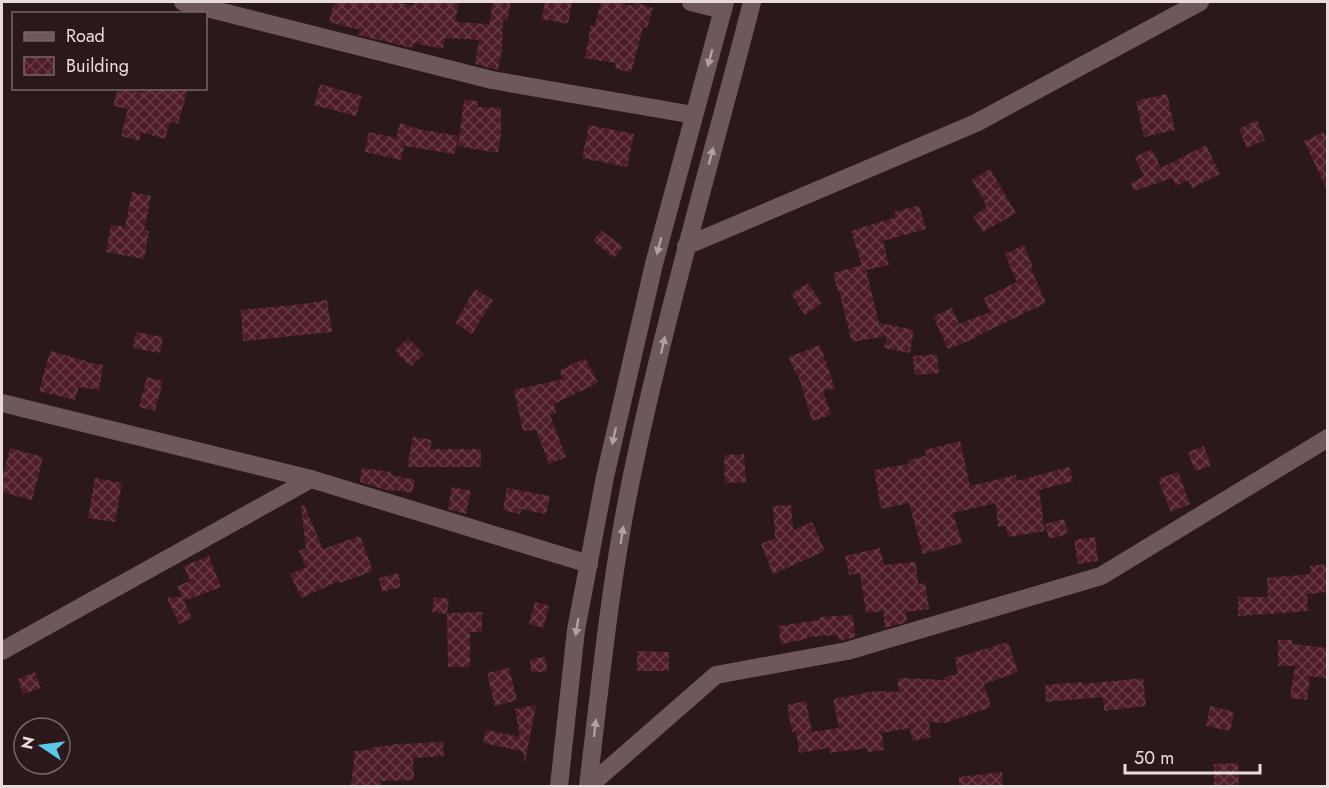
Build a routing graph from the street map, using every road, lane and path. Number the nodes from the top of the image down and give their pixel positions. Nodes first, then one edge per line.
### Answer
1 (183, 2) edge
2 (692, 2) edge
3 (752, 2) edge
4 (1200, 2) edge
5 (724, 6) edge
6 (694, 115) junction
7 (686, 246) junction
8 (2, 403) edge
9 (1328, 438) edge
10 (311, 479) junction
11 (589, 564) junction
12 (2, 651) edge
13 (559, 786) edge
14 (588, 786) edge

1 - 6 street
2 - 5 street
7 -> 3 street
4 - 7 street
5 -> 6 street
6 -> 11 street
14 -> 7 street
8 - 10 street
9 - 14 street
10 - 11 street
10 - 12 street
11 -> 13 street

